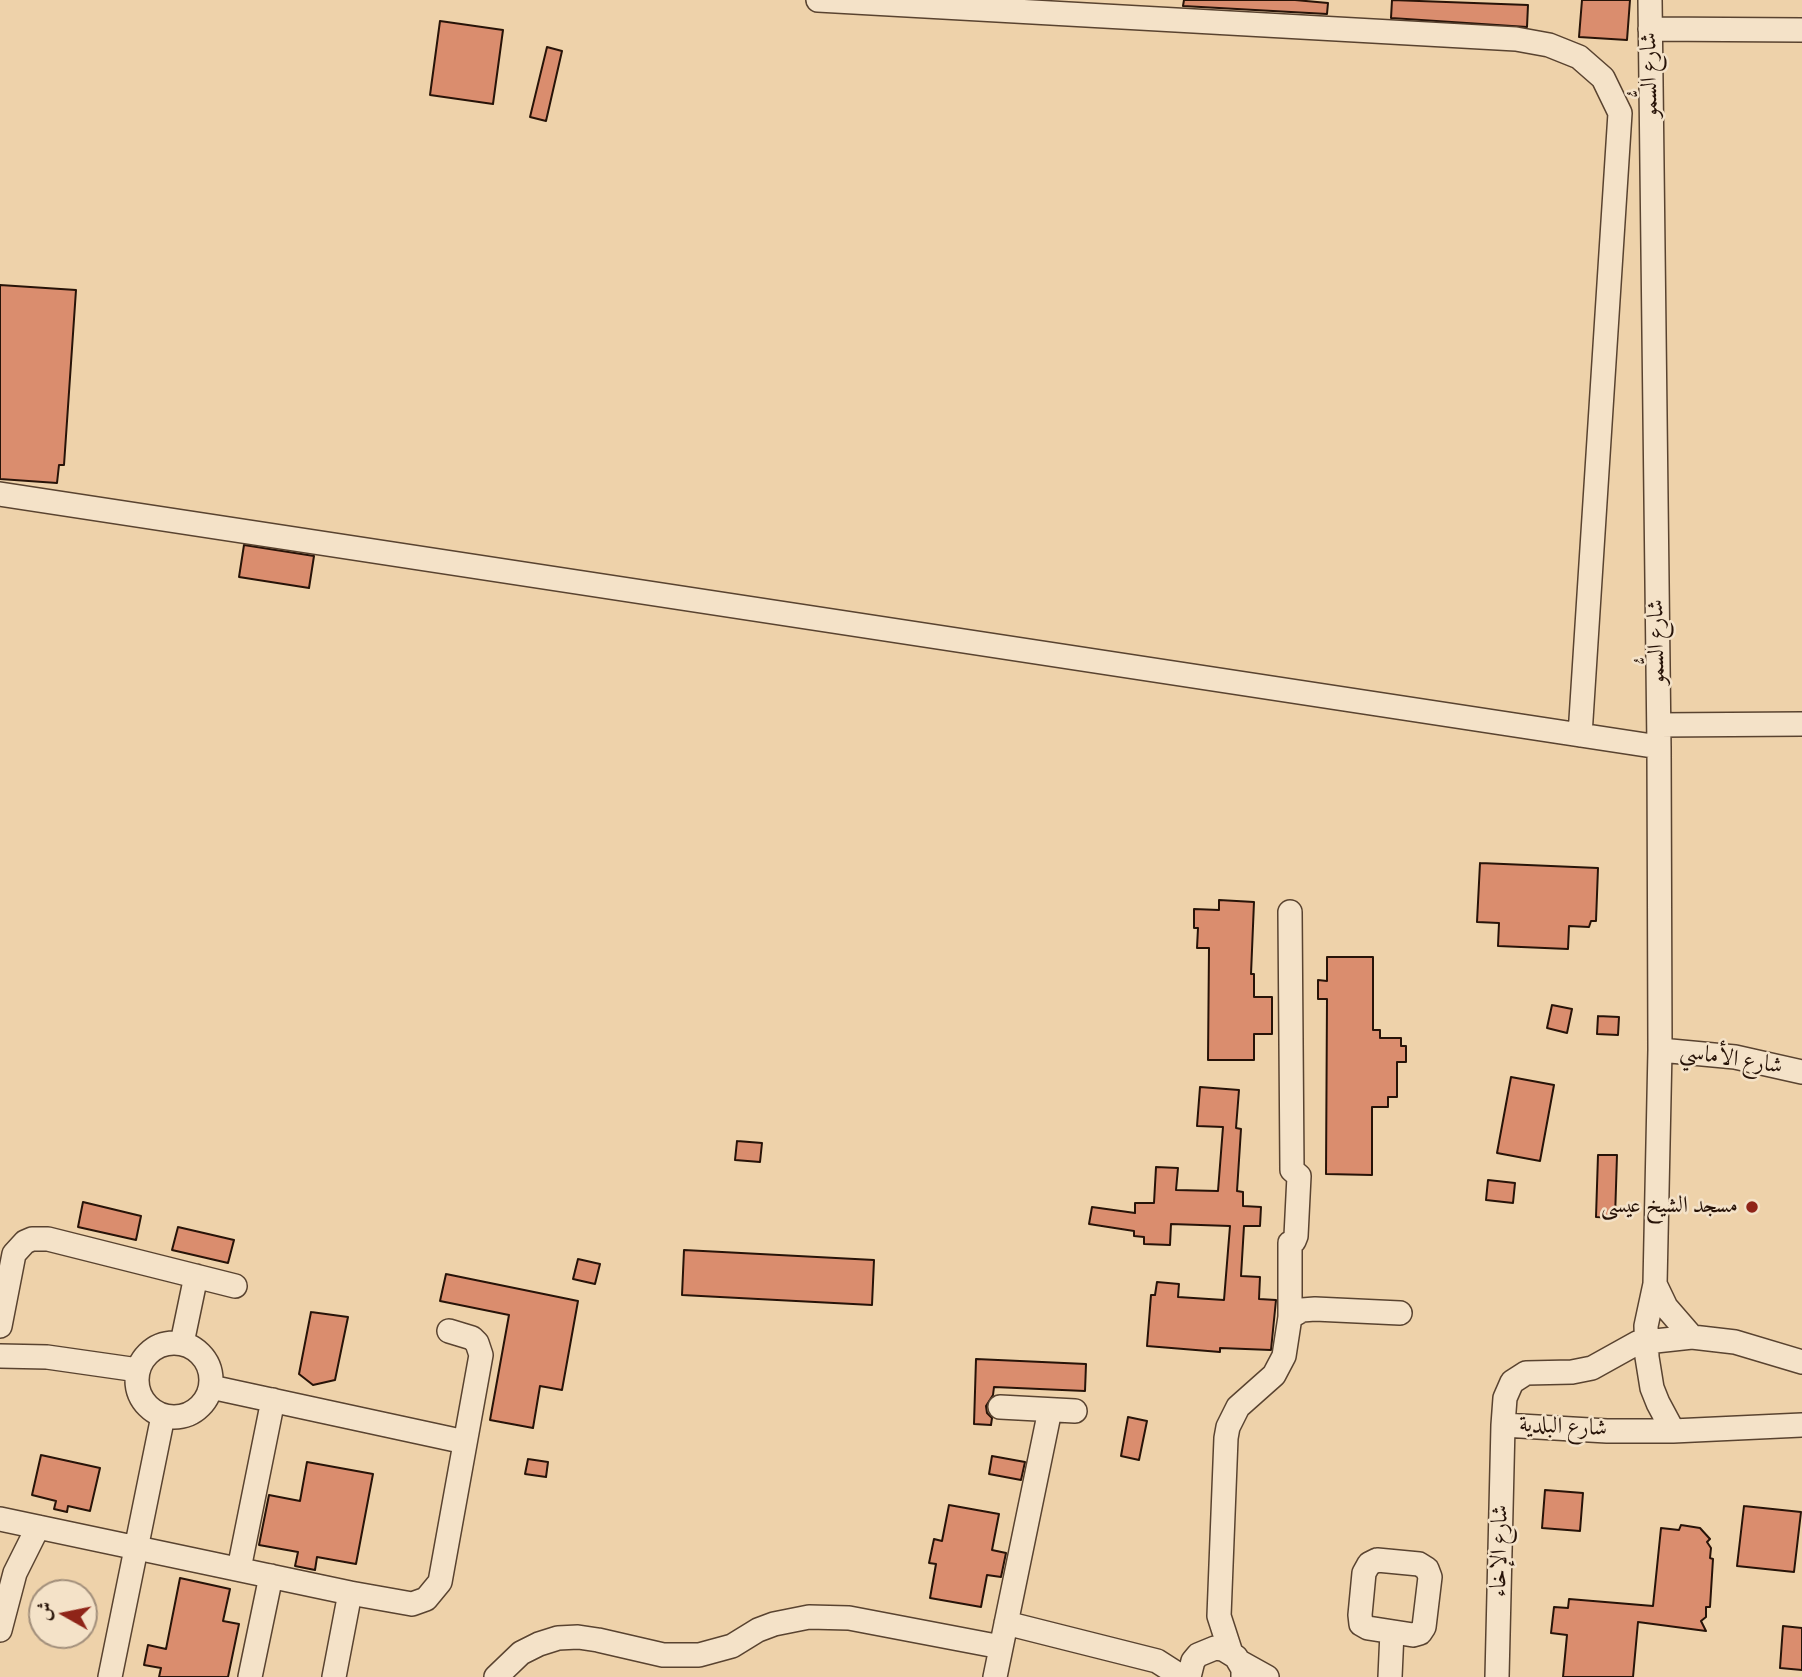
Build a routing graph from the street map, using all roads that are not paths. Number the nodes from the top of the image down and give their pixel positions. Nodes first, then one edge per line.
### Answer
1 (818, 0) edge
2 (1650, 0) edge
3 (1650, 29) junction
4 (1802, 30) edge
5 (0, 494) edge
6 (1802, 724) edge
7 (1580, 735) junction
8 (1659, 736) junction
9 (1290, 912) dead end
10 (1660, 1050) junction
11 (1802, 1072) edge
12 (196, 1276) junction
13 (1655, 1284) junction
14 (235, 1286) dead end
15 (1400, 1313) dead end
16 (1290, 1317) junction
17 (0, 1326) edge
18 (449, 1331) dead end
19 (1692, 1337) junction
20 (1647, 1341) junction
21 (182, 1343) junction
22 (0, 1356) edge
23 (1802, 1362) edge
24 (138, 1370) junction
25 (211, 1387) junction
26 (273, 1400) junction
27 (1000, 1407) dead end
28 (1050, 1410) junction
29 (1075, 1411) dead end
30 (163, 1416) junction
31 (1503, 1425) junction
32 (1802, 1425) edge
33 (1673, 1431) junction
34 (465, 1442) junction
35 (0, 1519) edge
36 (38, 1527) junction
37 (136, 1547) junction
38 (239, 1569) junction
39 (8, 1573) edge
40 (271, 1576) junction
41 (351, 1593) junction
42 (1219, 1616) junction
43 (1006, 1623) junction
44 (0, 1630) edge
45 (1392, 1632) dead end
46 (1001, 1647) junction
47 (1199, 1655) junction
48 (1157, 1661) junction
49 (1238, 1664) edge
50 (110, 1677) edge
51 (250, 1677) edge
52 (334, 1677) edge
53 (496, 1677) edge
54 (995, 1677) edge
55 (1182, 1677) edge
56 (1189, 1677) edge
57 (1267, 1677) edge
58 (1390, 1677) edge
59 (1497, 1677) edge

1 - 7 street
2 - 3 street, شارع السُّمو
3 - 4 street
3 - 8 street, شارع السُّمو
5 - 7 street
6 - 8 street
7 - 8 street
8 - 10 street, شارع السُّمو
9 - 16 street
10 - 11 street, شارع الأماسي
10 - 13 street, شارع السُّمو
12 - 14 street
12 - 17 street
12 - 21 street
13 - 19 street
13 - 20 street, شارع السُّمو
15 - 16 street
16 - 42 street
18 - 34 street
19 - 20 street, شارع البلدية
19 - 23 street, شارع البلدية
20 - 31 street, شارع البلدية
20 - 33 street, شارع السُّمو
21 - 24 street
21 - 25 street
22 - 24 street
24 - 30 street
25 - 26 street
25 - 30 street
26 - 34 street
26 - 38 street
27 - 28 street
28 - 29 street
28 - 43 street
30 - 37 street
31 - 33 street, شارع البلدية
31 - 59 street, شارع الإخاء
32 - 33 street, شارع البلدية
34 - 41 street
35 - 36 street
36 - 37 street
36 - 39 street
37 - 38 street
37 - 50 street
38 - 40 street
39 - 44 street
40 - 41 street
40 - 51 street
41 - 52 street
42 - 47 street
42 - 49 street
43 - 46 street
43 - 48 street
45 - 58 street
46 - 53 street
46 - 54 street
47 - 48 street
47 - 49 street
47 - 56 street
48 - 55 street
49 - 57 street

